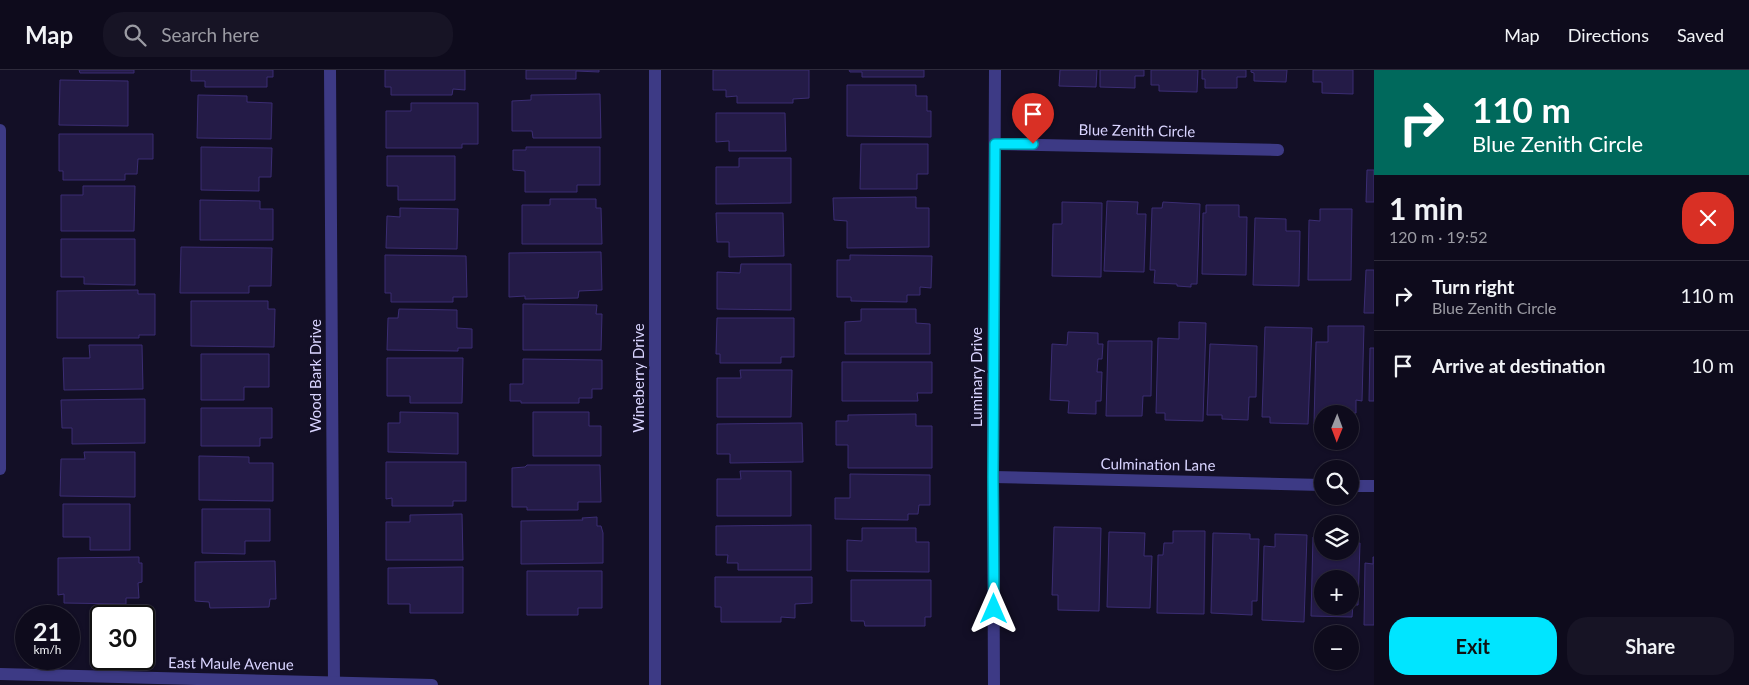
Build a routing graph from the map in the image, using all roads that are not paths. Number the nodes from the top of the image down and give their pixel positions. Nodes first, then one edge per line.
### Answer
1 (330, 70) edge
2 (655, 70) edge
3 (995, 70) edge
4 (0, 130) edge
5 (995, 144) junction
6 (1278, 150) dead end
7 (0, 453) edge
8 (0, 469) edge
9 (993, 477) junction
10 (1314, 485) edge
11 (1359, 486) edge
12 (1374, 486) edge
13 (0, 674) edge
14 (334, 684) edge
15 (432, 685) edge
16 (655, 685) edge
17 (994, 685) edge

1 - 14 street, Wood Bark Drive
2 - 16 street, Wineberry Drive
3 - 5 street, Luminary Drive
4 - 7 street
5 - 6 street, Blue Zenith Circle
5 - 9 street, Luminary Drive
7 - 8 street
9 - 10 street, Culmination Lane
9 - 17 street, Luminary Drive
11 - 12 street
13 - 14 street, East Maule Avenue
14 - 15 street, East Maule Avenue

